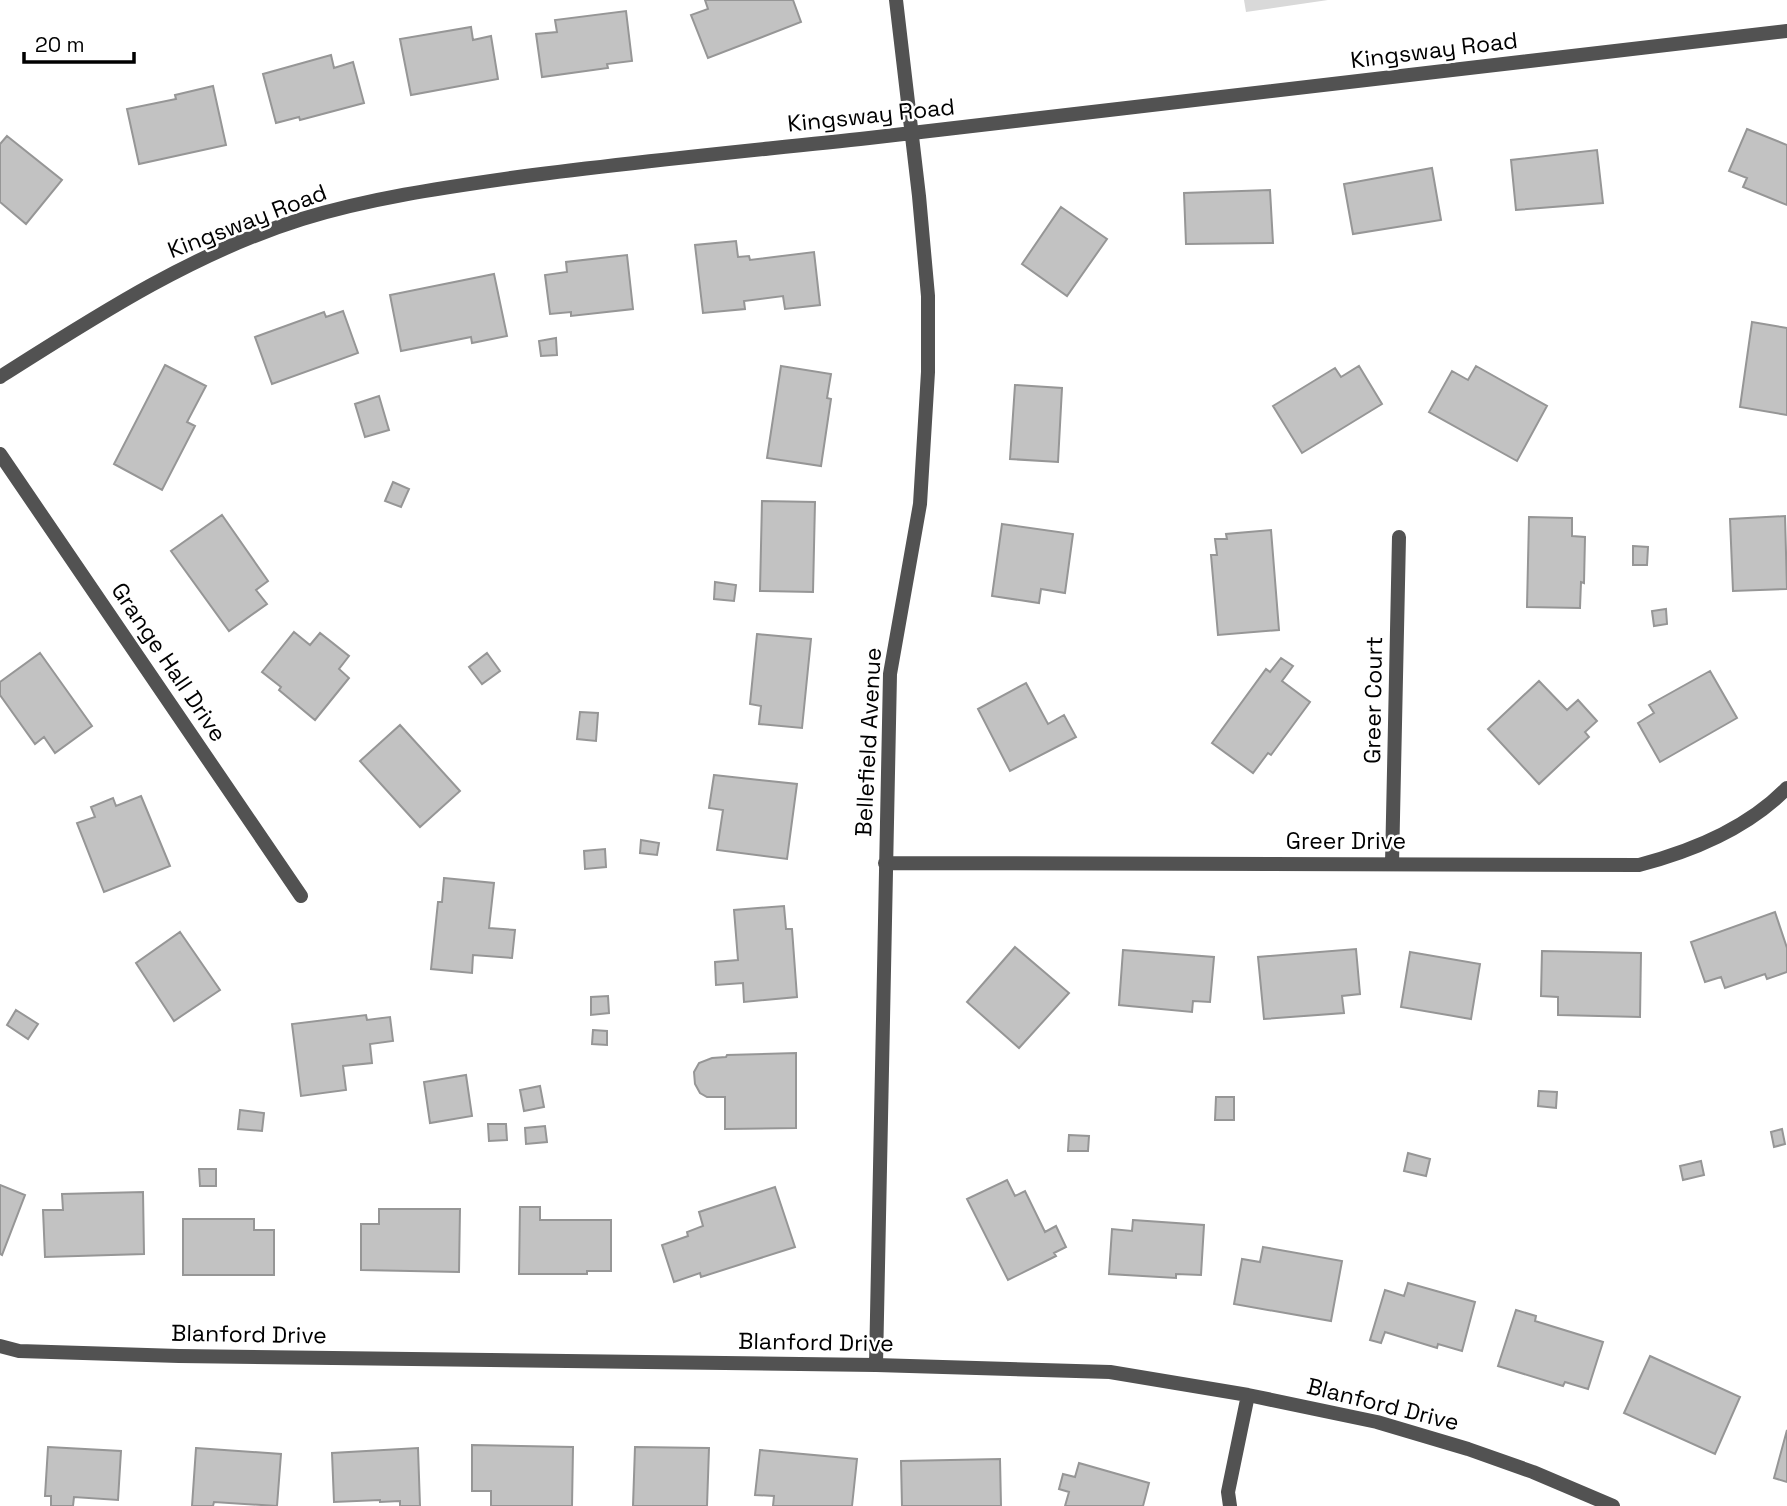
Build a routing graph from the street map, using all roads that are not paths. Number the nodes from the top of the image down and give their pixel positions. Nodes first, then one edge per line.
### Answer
1 (896, 0) edge
2 (1787, 31) edge
3 (912, 133) junction
4 (0, 377) edge
5 (0, 454) edge
6 (1399, 537) dead end
7 (1787, 789) edge
8 (885, 863) junction
9 (1392, 864) junction
10 (301, 896) dead end
11 (0, 1346) edge
12 (876, 1365) junction
13 (1248, 1395) junction
14 (1230, 1506) edge
15 (1613, 1506) edge

1 - 3 street, Bellefield Avenue
2 - 3 street, Kingsway Road
3 - 4 street, Kingsway Road
3 - 8 street, Bellefield Avenue
5 - 10 street, Grange Hall Drive
6 - 9 street, Greer Court
7 - 9 street, Greer Drive
8 - 9 street, Greer Drive
8 - 12 street, Bellefield Avenue
11 - 12 street, Blanford Drive
12 - 13 street, Blanford Drive
13 - 14 street
13 - 15 street, Blanford Drive

